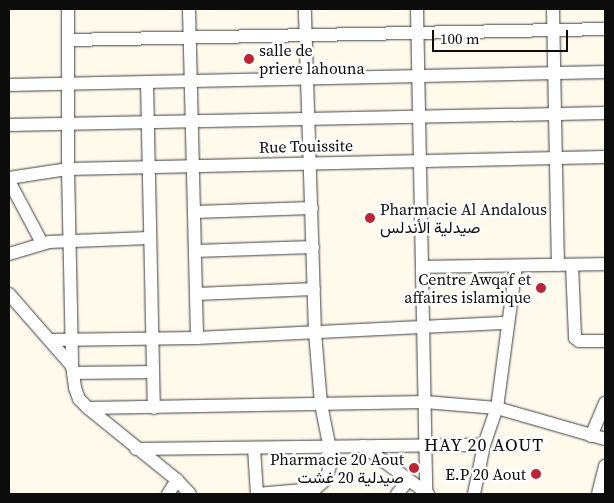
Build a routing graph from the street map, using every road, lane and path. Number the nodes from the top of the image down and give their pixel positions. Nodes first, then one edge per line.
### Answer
1 (68, 9) edge
2 (189, 9) edge
3 (305, 9) edge
4 (417, 9) edge
5 (553, 9) edge
6 (553, 29) junction
7 (605, 29) edge
8 (417, 34) junction
9 (306, 36) junction
10 (190, 38) junction
11 (68, 40) junction
12 (605, 72) edge
13 (554, 73) junction
14 (417, 76) junction
15 (306, 79) junction
16 (191, 81) junction
17 (147, 82) junction
18 (68, 84) junction
19 (9, 85) edge
20 (554, 113) junction
21 (605, 113) edge
22 (418, 116) junction
23 (307, 118) junction
24 (191, 121) junction
25 (69, 122) junction
26 (148, 122) junction
27 (9, 125) edge
28 (605, 157) edge
29 (556, 159) junction
30 (419, 160) junction
31 (308, 163) junction
32 (193, 165) junction
33 (150, 166) junction
34 (68, 169) junction
35 (9, 180) edge
36 (312, 208) junction
37 (195, 212) junction
38 (149, 238) junction
39 (69, 240) junction
40 (42, 243) junction
41 (313, 247) junction
42 (10, 250) edge
43 (195, 251) junction
44 (605, 264) edge
45 (558, 265) junction
46 (572, 265) junction
47 (422, 266) junction
48 (516, 266) junction
49 (314, 289) junction
50 (9, 294) edge
51 (196, 294) junction
52 (508, 323) junction
53 (423, 327) junction
54 (315, 332) junction
55 (197, 338) junction
56 (72, 339) junction
57 (152, 339) junction
58 (50, 340) junction
59 (605, 341) edge
60 (73, 369) junction
61 (153, 372) junction
62 (425, 402) junction
63 (605, 403) edge
64 (321, 404) junction
65 (88, 408) junction
66 (154, 408) junction
67 (496, 408) junction
68 (591, 436) junction
69 (605, 439) edge
70 (426, 445) junction
71 (484, 445) junction
72 (363, 446) junction
73 (330, 447) junction
74 (254, 448) junction
75 (136, 449) junction
76 (605, 466) edge
77 (177, 480) junction
78 (408, 481) junction
79 (427, 493) edge
80 (168, 494) edge
81 (190, 494) edge
82 (257, 494) edge
83 (397, 494) edge
84 (474, 494) edge
85 (598, 494) edge

1 - 11 street
2 - 10 street
3 - 9 street
4 - 8 street
5 - 6 street
6 - 7 street
6 - 8 street
6 - 13 street
8 - 9 street
8 - 14 street
9 - 10 street
9 - 15 street
10 - 11 street
10 - 16 street
11 - 18 street
12 - 13 street
13 - 14 street
13 - 20 street
14 - 15 street
14 - 22 street
15 - 16 street
15 - 23 street
16 - 17 street
16 - 24 street
17 - 18 street
17 - 26 street
18 - 19 street
18 - 25 street
20 - 21 street
20 - 22 street
20 - 29 street
22 - 23 street
22 - 30 street
23 - 24 street
23 - 31 street
24 - 26 street
24 - 32 street
25 - 26 street
25 - 27 street
25 - 34 street
26 - 33 street
28 - 29 street, Rue Touissite
29 - 30 street, Rue Touissite
29 - 45 street
30 - 31 street, Rue Touissite
30 - 47 street
31 - 32 street, Rue Touissite
31 - 36 street
32 - 33 street, Rue Touissite
32 - 37 street
33 - 34 street, Rue Touissite
33 - 38 street
34 - 35 street, Rue Touissite
34 - 39 street
35 - 40 street
36 - 37 street
36 - 41 street
37 - 43 street
38 - 39 street
38 - 57 street
39 - 40 street
39 - 56 street
40 - 42 street
41 - 43 street
41 - 49 street
43 - 51 street
44 - 46 street
45 - 46 street
45 - 48 street
46 - 59 street
47 - 48 street
47 - 53 street
48 - 52 street
49 - 51 street
49 - 54 street
50 - 58 street
51 - 55 street
52 - 53 street
52 - 67 street
53 - 54 street
53 - 62 street
54 - 55 street
54 - 64 street
55 - 57 street
56 - 57 street
56 - 58 street
56 - 60 street
57 - 61 street
58 - 60 street
60 - 61 street
60 - 65 street
61 - 66 street
62 - 64 street
62 - 67 street
62 - 70 street
63 - 68 street
64 - 66 street
64 - 73 street
65 - 66 street
65 - 75 street
67 - 68 street
67 - 71 street
68 - 69 street
70 - 71 street
70 - 72 street
70 - 79 street
71 - 84 street
72 - 73 street
72 - 78 street
73 - 74 street
73 - 82 street
74 - 75 street
74 - 82 street
75 - 77 street
76 - 85 street
77 - 80 street
77 - 81 street
78 - 79 street
78 - 83 street

